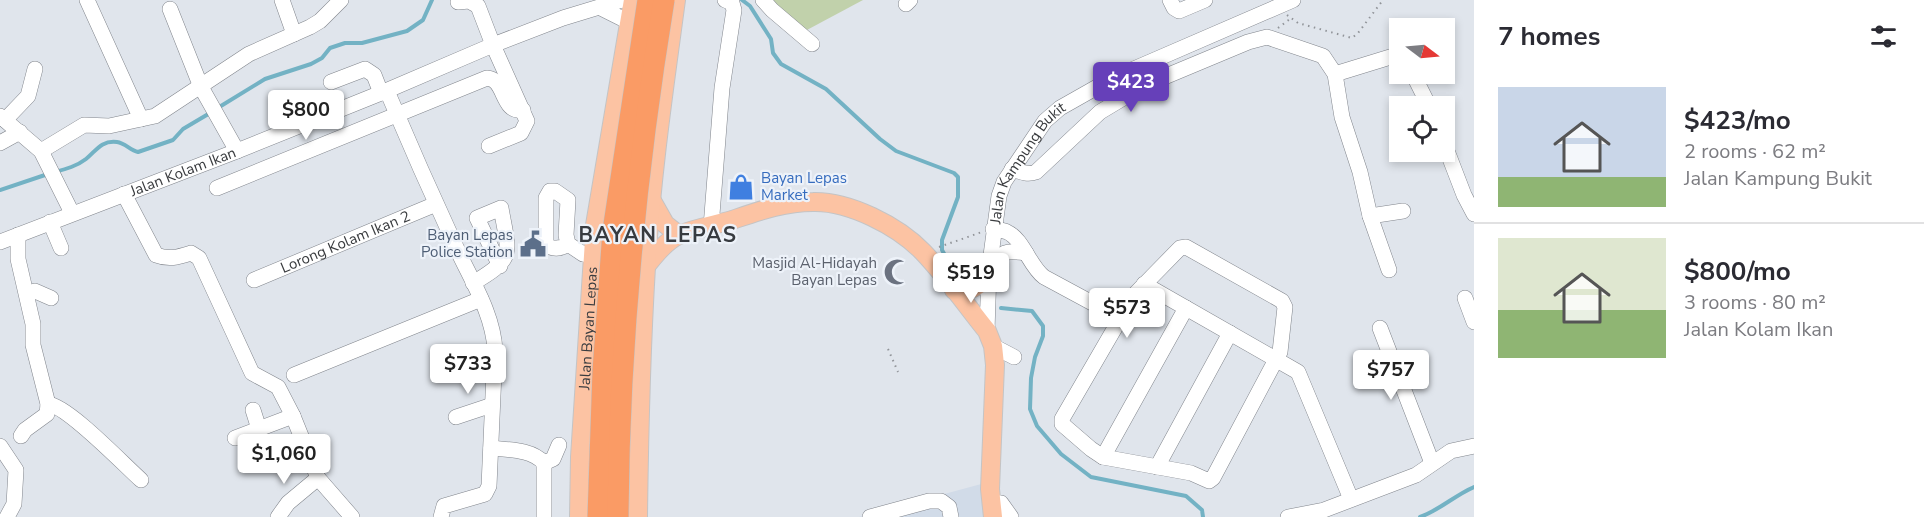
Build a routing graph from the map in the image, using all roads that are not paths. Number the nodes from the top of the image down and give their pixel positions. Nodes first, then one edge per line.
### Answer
1 (87, 0) edge
2 (282, 0) edge
3 (341, 0) edge
4 (622, 0) edge
5 (633, 0) edge
6 (648, 0) edge
7 (664, 0) edge
8 (676, 0) edge
9 (725, 0) edge
10 (763, 0) edge
11 (1170, 0) edge
12 (1205, 0) edge
13 (458, 2) dead end
14 (1287, 3) edge
15 (601, 8) junction
16 (170, 9) dead end
17 (629, 22) junction
18 (294, 34) junction
19 (812, 44) dead end
20 (493, 45) junction
21 (1389, 57) edge
22 (623, 59) junction
23 (667, 67) junction
24 (36, 69) dead end
25 (1335, 74) junction
26 (331, 82) dead end
27 (618, 86) junction
28 (201, 87) junction
29 (384, 92) junction
30 (664, 94) junction
31 (523, 110) junction
32 (397, 114) junction
33 (2, 118) edge
34 (141, 118) junction
35 (20, 132) junction
36 (0, 144) edge
37 (489, 146) dead end
38 (41, 151) junction
39 (237, 151) junction
40 (1452, 162) edge
41 (1012, 169) junction
42 (217, 188) dead end
43 (124, 194) junction
44 (652, 201) junction
45 (436, 204) junction
46 (1403, 211) dead end
47 (72, 213) junction
48 (1474, 214) edge
49 (1370, 216) junction
50 (51, 222) junction
51 (711, 227) junction
52 (993, 229) junction
53 (18, 235) junction
54 (679, 235) junction
55 (0, 242) edge
56 (568, 244) dead end
57 (61, 248) dead end
58 (1026, 253) junction
59 (593, 255) junction
60 (500, 266) dead end
61 (646, 266) junction
62 (1389, 270) dead end
63 (989, 274) junction
64 (254, 280) dead end
65 (473, 283) junction
66 (1144, 284) junction
67 (954, 291) junction
68 (27, 295) junction
69 (51, 298) dead end
70 (1465, 298) dead end
71 (481, 299) junction
72 (1186, 308) junction
73 (1120, 318) junction
74 (1474, 322) edge
75 (1380, 328) dead end
76 (1230, 333) junction
77 (990, 338) junction
78 (1014, 357) dead end
79 (1276, 359) junction
80 (294, 375) dead end
81 (48, 404) junction
82 (492, 405) junction
83 (253, 410) dead end
84 (293, 416) junction
85 (456, 417) dead end
86 (259, 429) junction
87 (21, 436) dead end
88 (235, 438) dead end
89 (559, 445) dead end
90 (0, 446) edge
91 (1474, 446) edge
92 (491, 448) junction
93 (1103, 457) junction
94 (544, 463) junction
95 (1432, 463) junction
96 (1157, 467) junction
97 (318, 478) junction
98 (141, 480) dead end
99 (1351, 499) junction
100 (992, 511) edge
101 (7, 517) edge
102 (278, 517) edge
103 (352, 517) edge
104 (441, 517) edge
105 (544, 517) edge
106 (579, 517) edge
107 (598, 517) edge
108 (618, 517) edge
109 (638, 517) edge
110 (870, 517) edge
111 (951, 517) edge
112 (1011, 517) edge
113 (1288, 517) edge

1 - 34 street
2 - 18 street
3 - 18 street
4 - 15 street, Jalan Kolam Ikan
5 - 17 main road, Jalan Bayan Lepas
6 - 107 highway, Jalan Bayan Lepas, bridge
7 - 108 highway, bridge
8 - 23 main road
9 - 51 street
10 - 19 street
11 - 12 street
13 - 20 street
14 - 41 street, Jalan Kampung Bukit
15 - 17 street
15 - 20 street, Jalan Kolam Ikan
16 - 28 street
17 - 22 main road, Jalan Bayan Lepas
18 - 28 street
20 - 29 street, Jalan Kolam Ikan
20 - 31 street
21 - 25 street
22 - 23 main road
22 - 27 main road, Jalan Bayan Lepas
23 - 30 main road
24 - 33 street
25 - 41 street
25 - 49 street
26 - 29 street
27 - 30 main road
27 - 59 main road, Jalan Bayan Lepas
28 - 34 street
28 - 39 street
29 - 32 street
29 - 39 street, Jalan Kolam Ikan
30 - 44 main road
31 - 32 street
31 - 37 street
32 - 42 street
32 - 45 street
33 - 35 street
34 - 38 street
35 - 36 street
35 - 38 street
38 - 47 street
39 - 43 street, Jalan Kolam Ikan
40 - 48 street
41 - 52 street, Jalan Kampung Bukit
43 - 47 street, Jalan Kolam Ikan
43 - 84 street
44 - 54 main road
44 - 61 main road
45 - 64 street, Lorong Kolam Ikan 2
45 - 65 street
46 - 49 street
47 - 50 street, Jalan Kolam Ikan
49 - 62 street
50 - 53 street, Jalan Kolam Ikan
50 - 57 street
51 - 54 main road
51 - 67 main road
52 - 58 street
52 - 63 street, Jalan Kampung Bukit
53 - 55 street, Jalan Kolam Ikan
53 - 68 street
54 - 61 main road
56 - 59 street
58 - 63 street
58 - 73 street
59 - 106 main road, Jalan Bayan Lepas
60 - 65 street
61 - 109 main road
63 - 67 main road
63 - 77 street, Jalan Kampung Bukit
65 - 71 street
66 - 72 street
66 - 73 street
66 - 79 street
67 - 77 main road
68 - 69 street
68 - 81 street
70 - 74 street
71 - 80 street
71 - 82 street
72 - 76 street
72 - 93 street
73 - 93 street
75 - 95 street
76 - 79 street
76 - 96 street
77 - 78 street
77 - 100 main road
79 - 96 street
79 - 99 street
81 - 87 street
81 - 98 street
82 - 85 street
82 - 92 street
83 - 86 street
84 - 86 street
84 - 97 street
86 - 88 street
89 - 94 street
90 - 101 street
91 - 95 street
92 - 94 street
92 - 104 street
93 - 96 street
94 - 105 street
95 - 99 street
97 - 102 street
97 - 103 street
99 - 113 street
100 - 112 street
110 - 111 street

